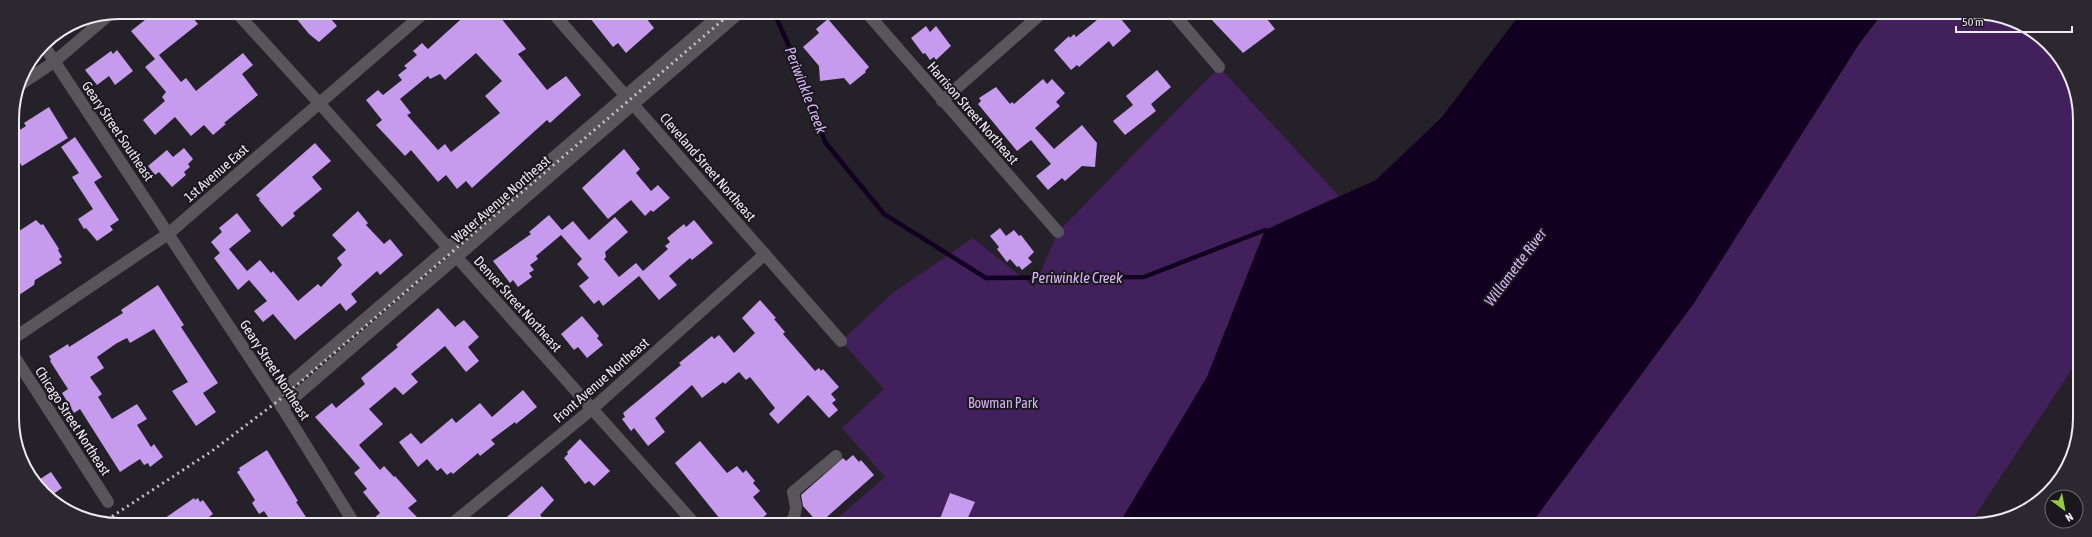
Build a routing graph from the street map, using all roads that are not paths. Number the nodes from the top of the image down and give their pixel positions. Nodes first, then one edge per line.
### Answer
1 (242, 19) edge
2 (417, 19) edge
3 (558, 19) edge
4 (716, 19) edge
5 (731, 19) edge
6 (872, 19) edge
7 (1035, 19) edge
8 (1178, 19) edge
9 (102, 20) edge
10 (47, 50) edge
11 (54, 62) junction
12 (1218, 67) dead end
13 (27, 80) edge
14 (629, 100) junction
15 (942, 101) junction
16 (320, 104) junction
17 (1058, 232) dead end
18 (168, 234) junction
19 (448, 248) junction
20 (766, 254) junction
21 (457, 258) junction
22 (19, 335) edge
23 (842, 341) dead end
24 (19, 364) edge
25 (275, 396) junction
26 (282, 408) junction
27 (592, 409) junction
28 (836, 456) dead end
29 (108, 502) dead end
30 (351, 518) edge
31 (459, 518) edge
32 (689, 518) edge
33 (794, 518) edge

1 - 16 street, Denver Street Northeast
2 - 16 street, 1st Avenue East
3 - 14 street, Cleveland Street Northeast
4 - 14 street, Water Avenue Northeast
5 - 14 street, Water Avenue Northeast
6 - 15 street, Harrison Street Northeast
7 - 15 street
8 - 12 street
9 - 11 street
10 - 11 street, Geary Street Southeast
11 - 13 street
11 - 18 street, Geary Street Southeast
14 - 19 street, Water Avenue Northeast
14 - 20 street, Cleveland Street Northeast
14 - 21 street, Water Avenue Northeast
15 - 17 street, Harrison Street Northeast
16 - 18 street, 1st Avenue East
16 - 19 street, Denver Street Northeast
18 - 22 street, 1st Avenue East
18 - 25 street, Geary Street Northeast
19 - 21 street, Denver Street Northeast
19 - 25 street, Water Avenue Northeast
20 - 23 street, Cleveland Street Northeast
20 - 27 street, Front Avenue Northeast
21 - 26 street, Water Avenue Northeast
21 - 27 street, Denver Street Northeast
24 - 29 street, Chicago Street Northeast
25 - 26 street, Geary Street Northeast
26 - 30 street, Geary Street Northeast
27 - 31 street, Front Avenue Northeast
27 - 32 street, Denver Street Northeast
28 - 33 street

